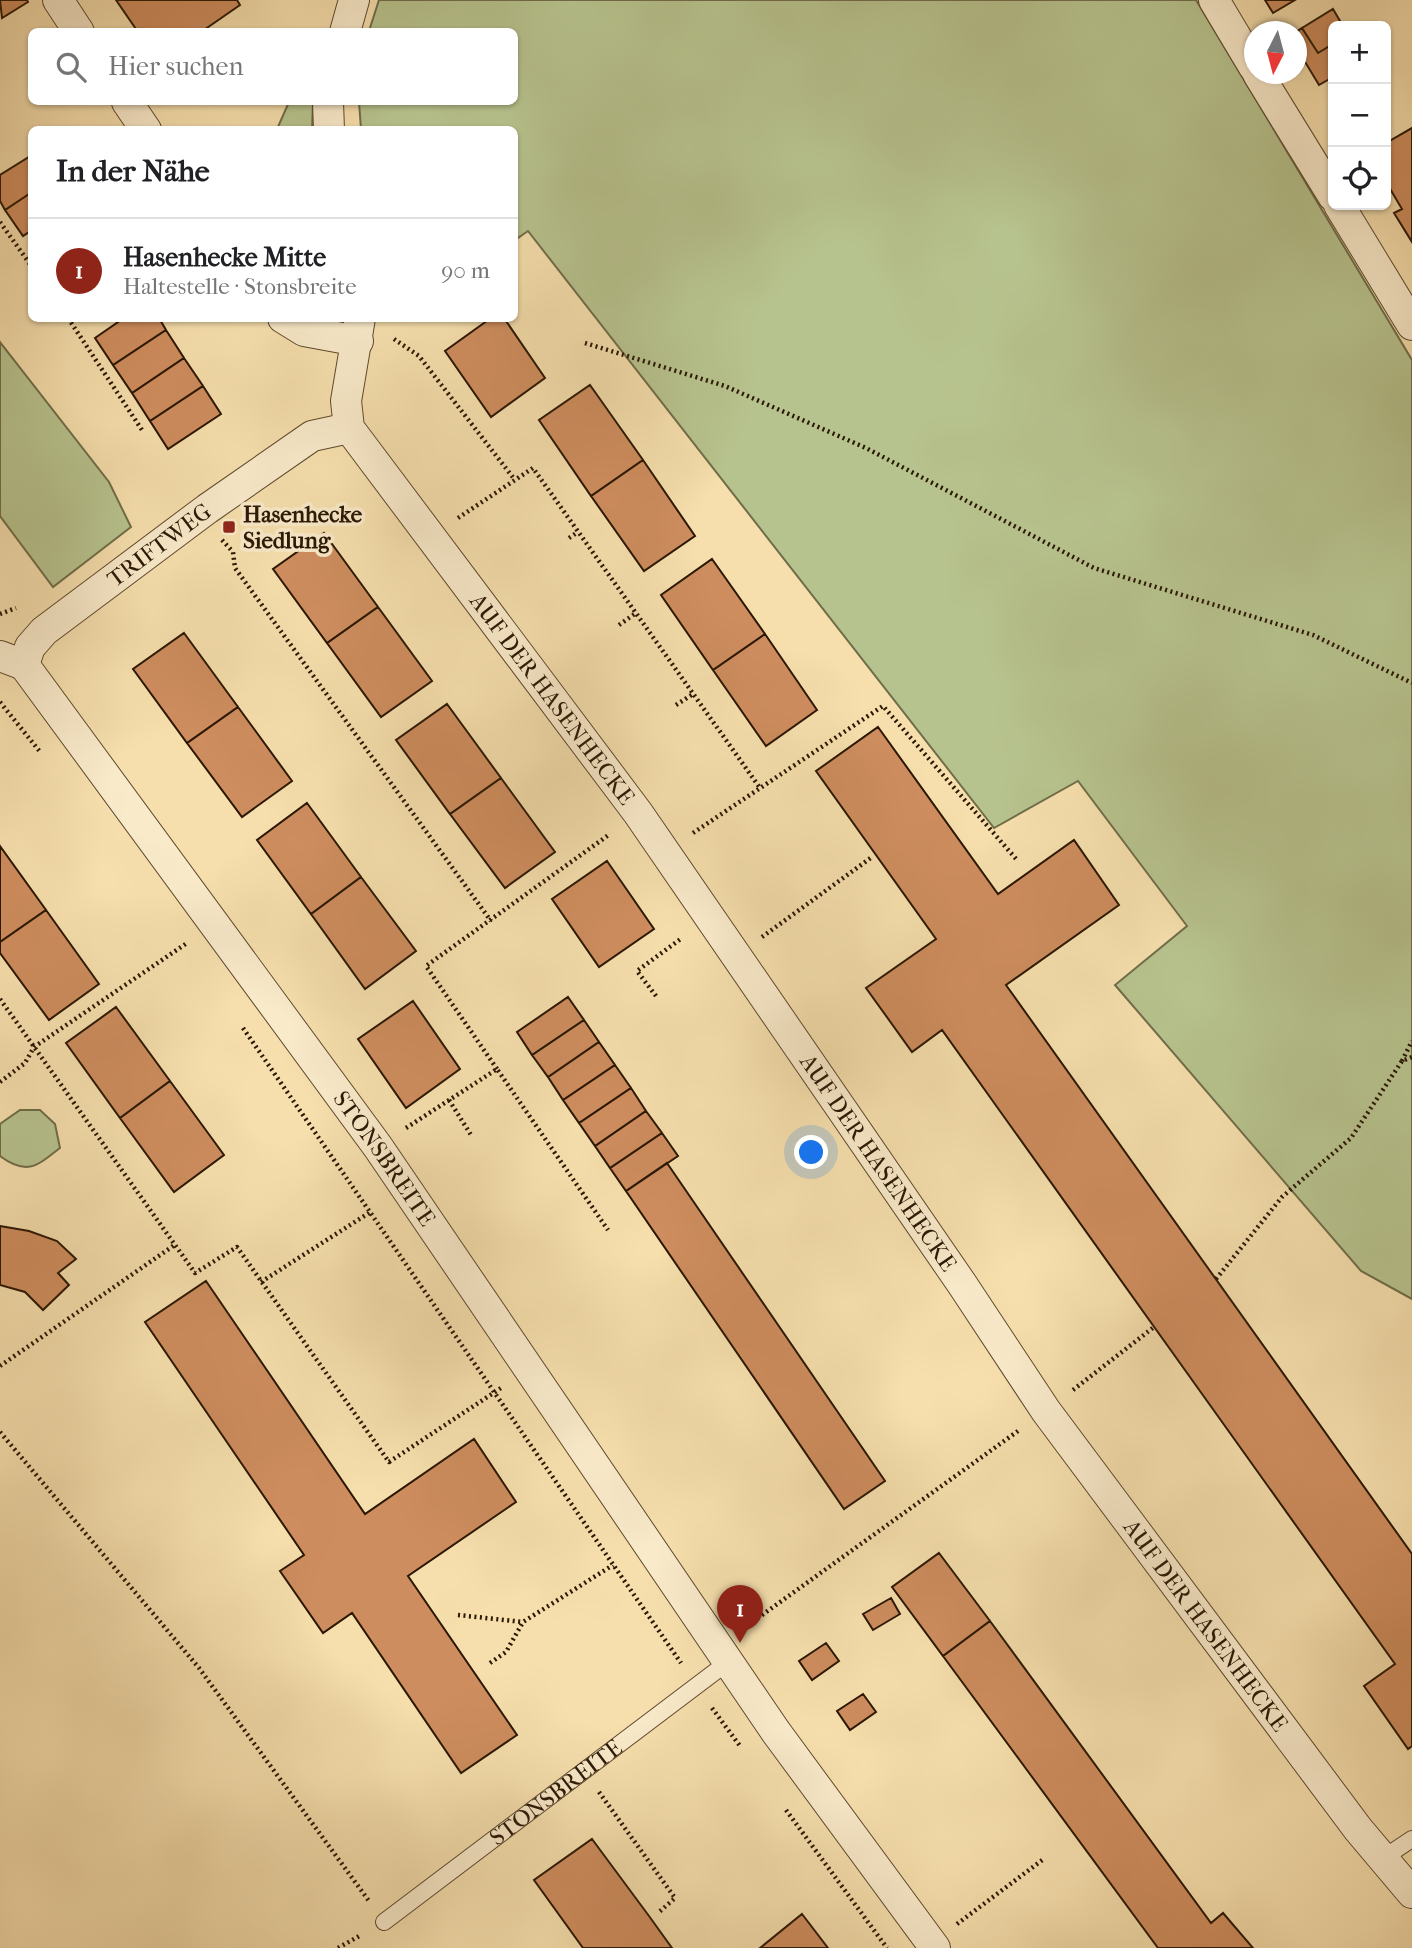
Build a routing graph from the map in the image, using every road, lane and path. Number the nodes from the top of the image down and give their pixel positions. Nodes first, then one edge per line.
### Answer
1 (58, 0) edge
2 (354, 0) edge
3 (1214, 0) edge
4 (76, 28) edge
5 (346, 28) edge
6 (1244, 49) edge
7 (1264, 84) edge
8 (129, 105) edge
9 (328, 105) edge
10 (143, 126) edge
11 (329, 126) edge
12 (1328, 188) edge
13 (1342, 210) edge
14 (0, 222) edge
15 (28, 261) edge
16 (71, 322) edge
17 (291, 322) edge
18 (1412, 325) edge
19 (359, 330) edge
20 (394, 339) dead end
21 (585, 343) dead end
22 (349, 428) junction
23 (142, 430) dead end
24 (515, 480) junction
25 (200, 514) junction
26 (578, 532) junction
27 (432, 537) junction
28 (569, 538) dead end
29 (636, 613) junction
30 (619, 625) dead end
31 (12, 661) edge
32 (1412, 683) edge
33 (693, 694) junction
34 (0, 702) edge
35 (676, 705) dead end
36 (48, 760) dead end
37 (760, 788) junction
38 (638, 813) junction
39 (666, 852) junction
40 (872, 857) dead end
41 (1017, 860) dead end
42 (711, 916) junction
43 (491, 921) junction
44 (178, 934) dead end
45 (193, 955) dead end
46 (737, 955) junction
47 (154, 965) dead end
48 (656, 996) dead end
49 (0, 999) edge
50 (237, 1019) dead end
51 (1412, 1041) edge
52 (34, 1047) junction
53 (1412, 1057) edge
54 (1402, 1061) junction
55 (497, 1069) junction
56 (0, 1082) edge
57 (449, 1100) junction
58 (471, 1135) dead end
59 (377, 1147) junction
60 (406, 1189) junction
61 (371, 1212) junction
62 (608, 1230) dead end
63 (176, 1244) junction
64 (1216, 1279) dead end
65 (261, 1282) junction
66 (1154, 1327) dead end
67 (0, 1366) edge
68 (528, 1370) junction
69 (493, 1393) junction
70 (1045, 1411) junction
71 (0, 1432) edge
72 (613, 1565) junction
73 (458, 1615) dead end
74 (523, 1622) junction
75 (723, 1654) junction
76 (490, 1663) dead end
77 (697, 1686) junction
78 (742, 1748) dead end
79 (584, 1771) junction
80 (782, 1804) dead end
81 (1412, 1839) edge
82 (1045, 1858) dead end
83 (1382, 1859) junction
84 (1412, 1893) edge
85 (658, 1913) dead end
86 (384, 1922) joint
87 (934, 1947) edge
88 (887, 1948) edge

1 - 4 street
2 - 5 street
3 - 6 street
7 - 12 street
8 - 10 street
9 - 11 street
13 - 18 street
14 - 15 path
16 - 23 path
17 - 19 street
19 - 22 street
20 - 24 path
21 - 32 path
22 - 25 street, TRIFTWEG
22 - 27 street, AUF DER HASENHECKE
24 - 26 path
24 - 27 path
25 - 31 street, TRIFTWEG
25 - 43 path
26 - 28 path
26 - 29 path
27 - 38 street, AUF DER HASENHECKE
29 - 30 path
29 - 33 path
31 - 59 street, STONSBREITE
33 - 35 path
33 - 37 path
34 - 36 path
37 - 39 path
37 - 41 path
38 - 39 street, AUF DER HASENHECKE
38 - 43 path
39 - 42 street, AUF DER HASENHECKE
40 - 46 path
42 - 46 street, AUF DER HASENHECKE
42 - 48 path
43 - 55 path
44 - 45 path
46 - 70 street, AUF DER HASENHECKE
47 - 52 path
49 - 52 path
50 - 61 path
51 - 54 path
52 - 56 path
52 - 63 path
53 - 54 path
54 - 64 path
55 - 57 path
55 - 62 path
57 - 58 path
57 - 59 path
59 - 60 street, STONSBREITE
60 - 61 path
60 - 68 street, STONSBREITE
61 - 65 path
61 - 69 path
63 - 65 path
63 - 67 path
65 - 69 path
66 - 70 path
68 - 69 path
68 - 75 street, STONSBREITE
69 - 72 path
70 - 75 path
70 - 83 street, AUF DER HASENHECKE
71 - 86 path
72 - 74 path
72 - 77 path
73 - 74 path
74 - 76 path
75 - 77 lane, STONSBREITE
75 - 87 street, STONSBREITE
77 - 78 path
77 - 79 lane, STONSBREITE
79 - 85 path
79 - 86 lane, STONSBREITE
80 - 88 path
81 - 83 lane
82 - 87 path
83 - 84 street, AUF DER HASENHECKE

